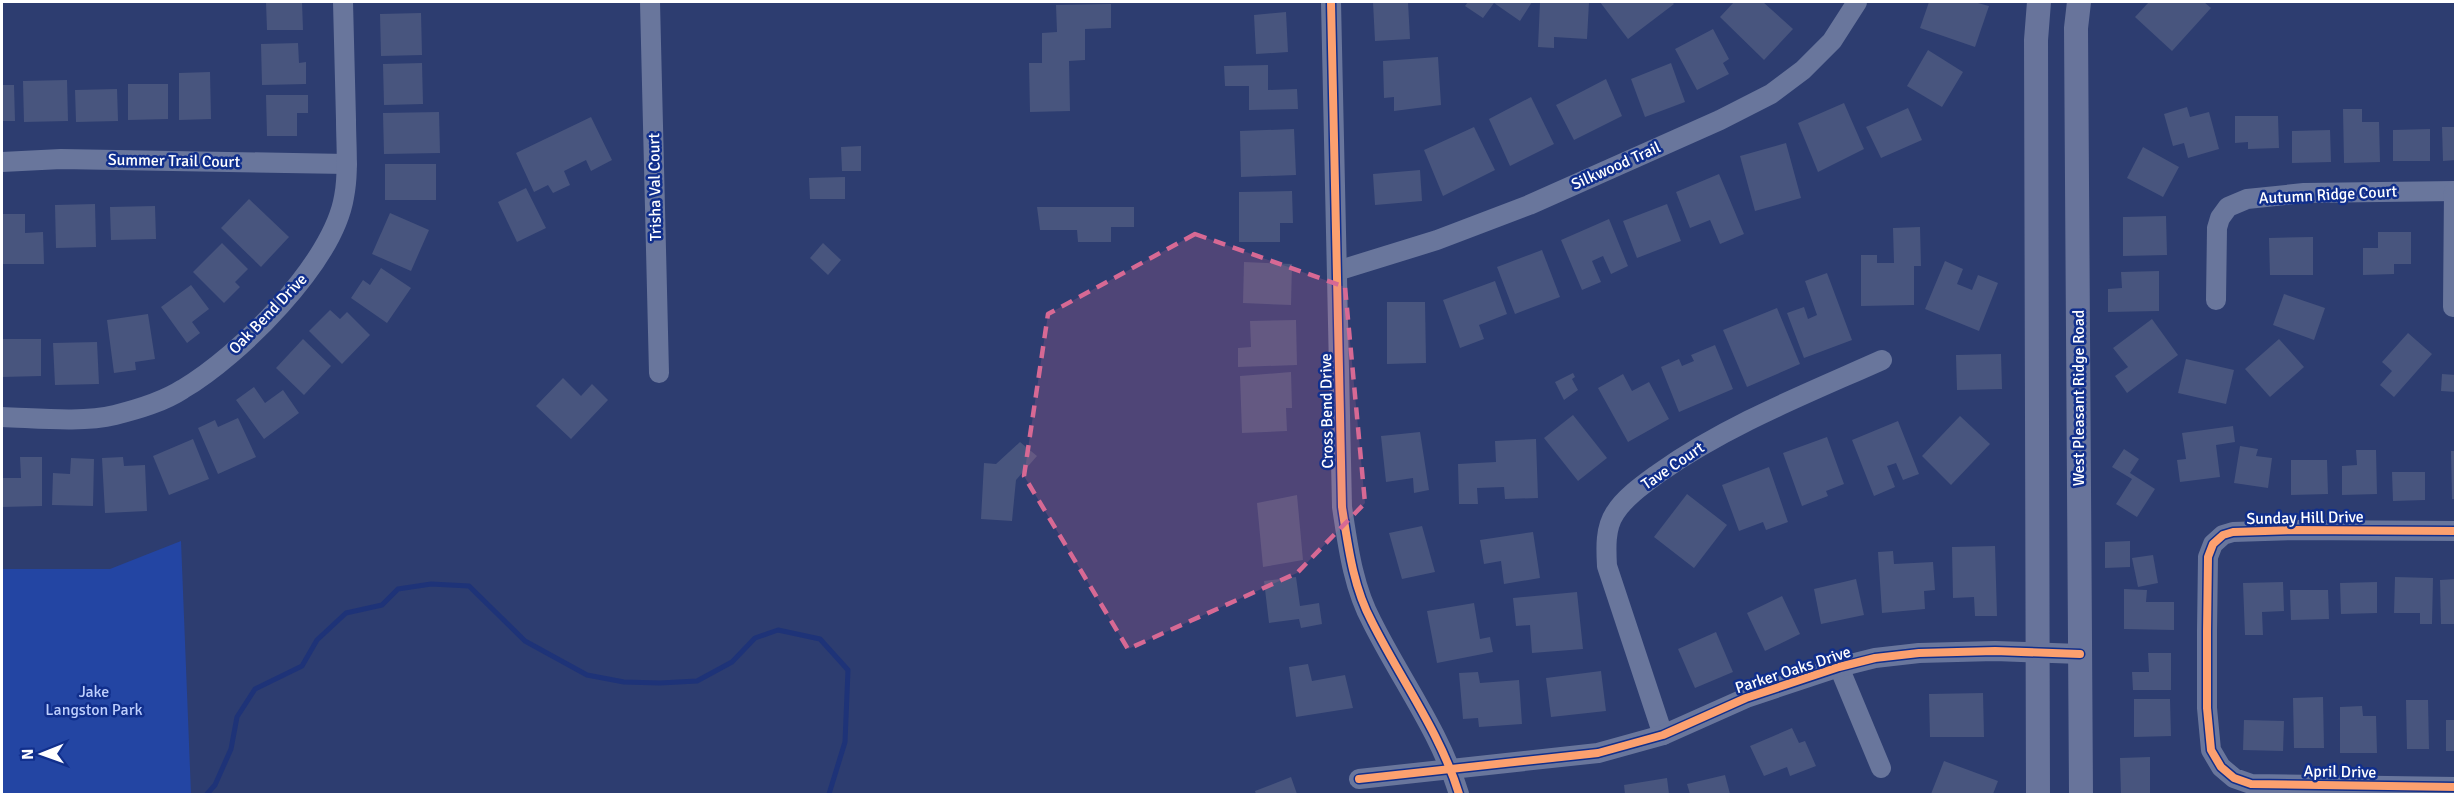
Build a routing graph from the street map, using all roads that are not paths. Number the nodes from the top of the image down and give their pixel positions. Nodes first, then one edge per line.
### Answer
1 (343, 2) edge
2 (650, 2) edge
3 (1331, 2) edge
4 (1857, 2) edge
5 (2039, 2) edge
6 (2079, 2) edge
7 (2, 162) edge
8 (347, 164) junction
9 (2455, 191) edge
10 (1337, 271) junction
11 (2216, 300) dead end
12 (2453, 307) dead end
13 (1882, 360) dead end
14 (658, 373) dead end
15 (2, 417) edge
16 (2456, 531) edge
17 (2038, 652) junction
18 (2080, 654) junction
19 (1839, 667) junction
20 (1664, 735) junction
21 (1451, 767) junction
22 (1881, 768) dead end
23 (2227, 773) joint
24 (1359, 779) dead end
25 (2456, 787) edge
26 (1459, 795) edge
27 (2038, 795) edge
28 (2081, 795) edge

1 - 8 street, Oak Bend Drive
2 - 14 street, Trisha Val Court
3 - 10 street, Cross Bend Drive
4 - 10 street, Silkwood Trail
5 - 17 main road
6 - 18 main road, West Pleasant Ridge Road
7 - 8 street, Summer Trail Court
8 - 15 street, Oak Bend Drive
9 - 11 street, Autumn Ridge Court
9 - 12 street
10 - 21 street, Cross Bend Drive
13 - 20 street, Tave Court
16 - 23 street, Sunday Hill Drive
17 - 18 street, Parker Oaks Drive
17 - 19 street, Parker Oaks Drive
17 - 27 main road
18 - 28 main road, West Pleasant Ridge Road
19 - 20 street, Parker Oaks Drive
19 - 22 street
20 - 21 street, Parker Oaks Drive
21 - 24 street, Parker Oaks Drive
21 - 26 street, Cross Bend Drive
23 - 25 street, April Drive

